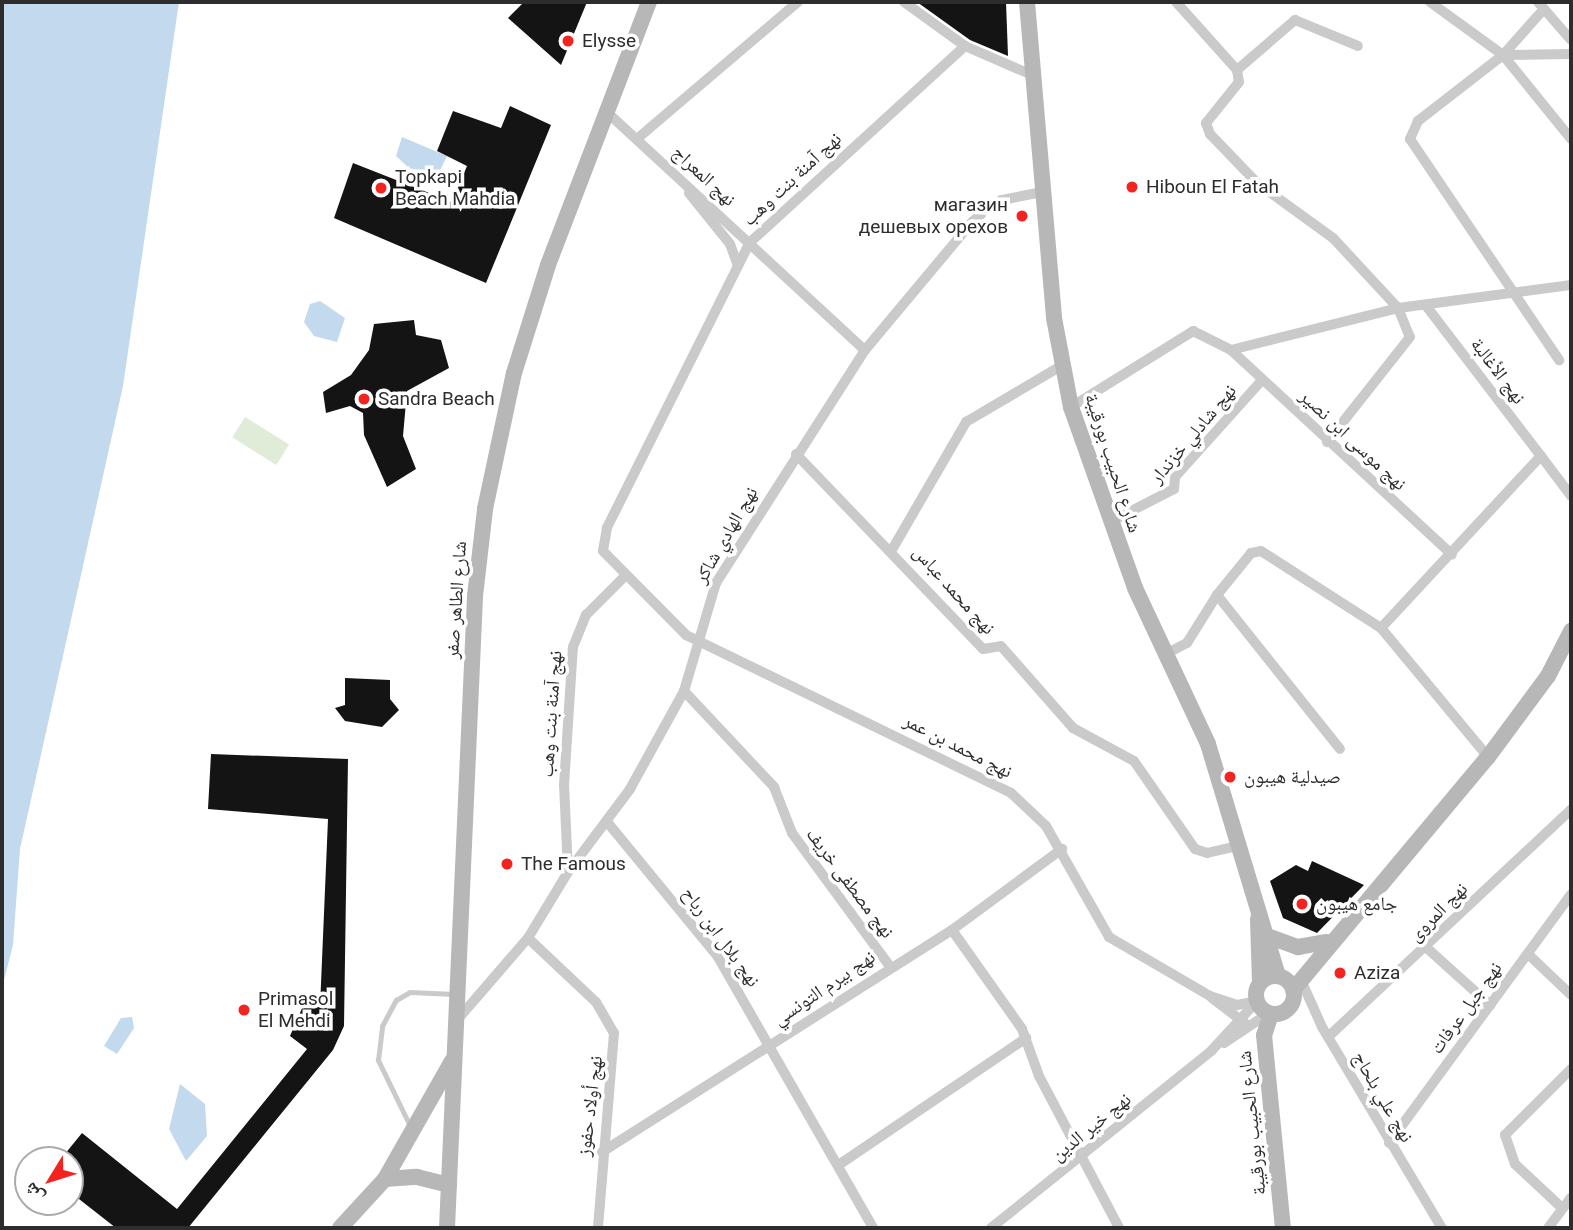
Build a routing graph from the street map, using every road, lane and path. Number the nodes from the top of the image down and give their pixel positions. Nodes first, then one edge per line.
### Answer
1 (649, 2) edge
2 (798, 2) edge
3 (904, 2) edge
4 (1027, 2) edge
5 (1176, 2) edge
6 (1430, 2) edge
7 (1540, 6) edge
8 (1571, 40) edge
9 (965, 46) junction
10 (1358, 46) dead end
11 (1571, 54) edge
12 (1503, 55) junction
13 (1237, 70) junction
14 (1032, 75) junction
15 (610, 115) junction
16 (638, 138) junction
17 (1571, 139) edge
18 (664, 162) junction
19 (1042, 192) junction
20 (750, 242) junction
21 (738, 266) junction
22 (1571, 285) edge
23 (1514, 292) junction
24 (1427, 307) junction
25 (1398, 308) junction
26 (866, 350) junction
27 (1231, 350) junction
28 (1559, 360) dead end
29 (1061, 366) junction
30 (1262, 380) junction
31 (1071, 407) junction
32 (1327, 442) junction
33 (796, 454) junction
34 (1541, 456) junction
35 (1571, 496) edge
36 (1110, 522) junction
37 (893, 548) junction
38 (603, 551) joint
39 (1452, 555) junction
40 (624, 577) junction
41 (1217, 595) junction
42 (1381, 628) junction
43 (1571, 631) edge
44 (700, 642) junction
45 (1164, 656) junction
46 (684, 691) junction
47 (1340, 749) dead end
48 (1488, 757) junction
49 (1571, 810) edge
50 (608, 823) junction
51 (1241, 845) junction
52 (1062, 849) junction
53 (568, 872) junction
54 (1571, 894) edge
55 (1258, 913) junction
56 (952, 929) junction
57 (528, 937) junction
58 (1270, 937) junction
59 (1327, 942) junction
60 (1428, 949) junction
61 (1528, 954) junction
62 (889, 965) junction
63 (1280, 976) junction
64 (1260, 983) junction
65 (1297, 985) junction
66 (458, 994) junction
67 (1571, 995) edge
68 (1210, 996) junction
69 (1257, 1001) junction
70 (1489, 1005) junction
71 (1270, 1014) junction
72 (458, 1019) junction
73 (1241, 1021) junction
74 (1258, 1032) junction
75 (1328, 1037) junction
76 (1026, 1038) junction
77 (771, 1045) junction
78 (1212, 1050) junction
79 (455, 1056) junction
80 (1571, 1069) edge
81 (414, 1134) junction
82 (1389, 1143) junction
83 (602, 1152) junction
84 (1081, 1159) junction
85 (839, 1164) junction
86 (385, 1179) junction
87 (449, 1185) junction
88 (1571, 1198) edge
89 (1562, 1208) junction
90 (340, 1228) edge
91 (447, 1228) edge
92 (598, 1228) edge
93 (873, 1228) edge
94 (991, 1228) edge
95 (1119, 1228) edge
96 (1283, 1228) edge
97 (1442, 1228) edge
98 (1548, 1228) edge

1 - 15 main road, شارع الطاهر صفر
2 - 16 street
3 - 9 street
4 - 14 main road, شارع الحبيب بورقيبة
5 - 13 street
6 - 12 street
7 - 8 street
7 - 12 street
9 - 14 street
9 - 20 street, نهج آمنة بنت وهب
10 - 13 street
11 - 12 street
12 - 17 street
12 - 23 street
13 - 25 street
14 - 19 main road, شارع الحبيب بورقيبة
15 - 16 street, نهج المعراج
15 - 66 main road, شارع الطاهر صفر
16 - 18 street, نهج المعراج
18 - 20 street, نهج المعراج
18 - 21 street
19 - 26 street, نهج الهادي شاكر
19 - 29 main road, شارع الحبيب بورقيبة
20 - 21 street, نهج آمنة بنت وهب
20 - 26 street, نهج المعراج
21 - 38 street, نهج آمنة بنت وهب
22 - 23 street
23 - 24 street
23 - 28 street
24 - 25 street
24 - 34 street, نهج الأغالبة
25 - 27 street
25 - 32 street
26 - 33 street, نهج الهادي شاكر
27 - 30 street, نهج موسى ابن نصير
27 - 31 street, نهج موسى ابن نصير
29 - 31 main road, شارع الحبيب بورقيبة
29 - 37 street
30 - 32 street, نهج موسى ابن نصير
30 - 36 street, نهج شادلي خزندار
31 - 36 main road, شارع الحبيب بورقيبة
32 - 39 street, نهج موسى ابن نصير
33 - 37 street, نهج محمد عباس
33 - 44 street, نهج الهادي شاكر
34 - 35 street, نهج الأغالبة
34 - 39 street
36 - 45 main road, شارع الحبيب بورقيبة
37 - 51 street, نهج محمد عباس
38 - 40 street, نهج محمد بن عمر
39 - 42 street
40 - 44 street, نهج محمد بن عمر
40 - 53 street, نهج آمنة بنت وهب
41 - 42 street
41 - 45 street
41 - 47 street
42 - 48 street
43 - 48 main road
44 - 46 street, نهج الهادي شاكر
44 - 52 street, نهج محمد بن عمر
45 - 51 main road, شارع الحبيب بورقيبة
46 - 50 street, نهج الهادي شاكر
46 - 62 street, نهج مصطفى خريف
48 - 59 main road
49 - 60 street, نهج المروى
50 - 53 street, نهج الهادي شاكر
50 - 77 street, نهج بلال ابن رباح
51 - 55 main road, شارع الحبيب بورقيبة
52 - 56 street, نهج بيرم التونسي
52 - 68 street, نهج محمد بن عمر
53 - 57 street, نهج الهادي شاكر
54 - 61 street, نهج جبل عرفات
55 - 58 main road, شارع الحبيب بورقيبة
55 - 64 main road, شارع الحبيب بورقيبة
56 - 62 street, نهج بيرم التونسي
56 - 76 street
57 - 72 street, نهج الهادي شاكر
57 - 83 street, نهج أولاد حفوز
58 - 59 main road
58 - 63 main road, شارع الحبيب بورقيبة
59 - 63 main road
59 - 65 main road
60 - 70 street
60 - 75 street, نهج المروى
61 - 67 street
61 - 70 street, نهج جبل عرفات
62 - 77 street, نهج بيرم التونسي
63 - 64 main road
63 - 65 main road
64 - 69 main road
65 - 71 main road
65 - 75 street, نهج علي بلحاج
66 - 72 main road, شارع الطاهر صفر
66 - 81 lane
68 - 69 street, نهج محمد بن عمر
68 - 73 street
69 - 71 main road
69 - 73 street, نهج خير الدين
70 - 82 street, نهج جبل عرفات
71 - 74 main road, شارع الحبيب بورقيبة
72 - 79 main road, شارع الطاهر صفر
73 - 74 street
73 - 78 street, نهج خير الدين
74 - 78 street, نهج خير الدين
74 - 96 main road, شارع الحبيب بورقيبة
75 - 82 street, نهج علي بلحاج
76 - 84 street
76 - 85 street
77 - 83 street, نهج بيرم التونسي
77 - 85 street, نهج بلال ابن رباح
78 - 84 street, نهج خير الدين
79 - 81 main road
79 - 87 main road, شارع الطاهر صفر
80 - 89 street
81 - 86 main road
82 - 97 street, نهج علي بلحاج
83 - 92 street, نهج أولاد حفوز
84 - 94 street, نهج خير الدين
84 - 95 street
85 - 93 street, نهج بلال ابن رباح
86 - 87 main road
86 - 90 main road
87 - 91 main road, شارع الطاهر صفر
88 - 89 street
89 - 98 street

